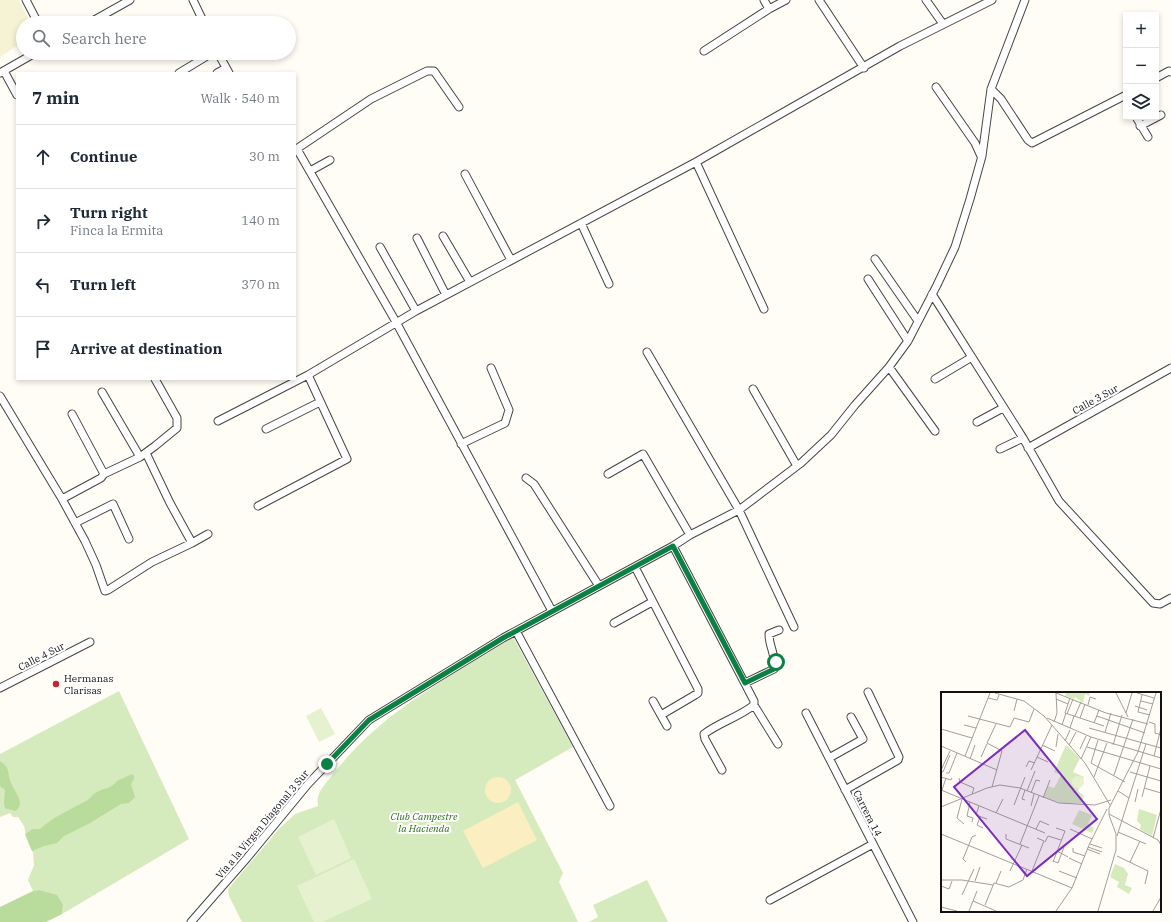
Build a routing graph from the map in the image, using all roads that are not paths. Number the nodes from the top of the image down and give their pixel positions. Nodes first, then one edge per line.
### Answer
1 (26, 0) edge
2 (130, 0) edge
3 (193, 0) edge
4 (764, 0) edge
5 (786, 0) edge
6 (819, 0) edge
7 (926, 0) edge
8 (992, 0) edge
9 (1025, 0) edge
10 (769, 9) junction
11 (34, 16) edge
12 (101, 16) edge
13 (201, 16) edge
14 (944, 24) junction
15 (704, 51) dead end
16 (23, 60) edge
17 (200, 60) edge
18 (222, 60) edge
19 (864, 68) junction
20 (227, 70) edge
21 (2, 72) edge
22 (181, 72) edge
23 (1171, 72) edge
24 (1159, 76) edge
25 (936, 87) dead end
26 (991, 89) junction
27 (16, 93) edge
28 (1123, 98) edge
29 (458, 107) dead end
30 (1162, 115) dead end
31 (1137, 120) edge
32 (1140, 126) junction
33 (1148, 137) dead end
34 (296, 150) edge
35 (982, 156) junction
36 (330, 160) dead end
37 (696, 162) junction
38 (310, 171) junction
39 (465, 174) dead end
40 (581, 223) junction
41 (443, 236) dead end
42 (417, 238) dead end
43 (380, 247) dead end
44 (875, 259) dead end
45 (511, 260) junction
46 (868, 279) dead end
47 (470, 282) junction
48 (608, 284) dead end
49 (932, 294) junction
50 (446, 295) junction
51 (764, 309) dead end
52 (416, 311) junction
53 (918, 321) junction
54 (396, 322) junction
55 (908, 341) junction
56 (647, 352) dead end
57 (972, 357) junction
58 (889, 367) junction
59 (491, 368) dead end
60 (1171, 368) edge
61 (308, 375) junction
62 (935, 379) dead end
63 (156, 380) edge
64 (753, 389) dead end
65 (102, 392) dead end
66 (0, 398) edge
67 (320, 402) junction
68 (1003, 408) junction
69 (72, 414) dead end
70 (218, 422) dead end
71 (977, 422) dead end
72 (266, 429) dead end
73 (935, 431) dead end
74 (1023, 438) junction
75 (461, 444) junction
76 (1028, 448) junction
77 (1000, 449) dead end
78 (146, 453) junction
79 (140, 457) junction
80 (797, 466) junction
81 (104, 474) junction
82 (608, 474) dead end
83 (526, 478) dead end
84 (62, 499) junction
85 (258, 506) dead end
86 (739, 510) junction
87 (75, 523) junction
88 (208, 534) dead end
89 (690, 535) junction
90 (129, 539) dead end
91 (192, 543) junction
92 (673, 546) junction
93 (635, 567) junction
94 (599, 586) junction
95 (1171, 598) edge
96 (652, 602) junction
97 (552, 611) junction
98 (614, 622) dead end
99 (794, 627) dead end
100 (779, 630) dead end
101 (516, 631) junction
102 (90, 642) dead end
103 (745, 683) junction
104 (0, 688) edge
105 (868, 692) dead end
106 (653, 701) dead end
107 (754, 705) junction
108 (806, 713) dead end
109 (661, 715) junction
110 (851, 717) dead end
111 (666, 726) dead end
112 (778, 744) dead end
113 (829, 758) junction
114 (722, 770) dead end
115 (845, 790) junction
116 (610, 806) dead end
117 (873, 844) junction
118 (770, 900) dead end
119 (191, 922) edge
120 (913, 922) edge

1 - 11 street
2 - 12 street
3 - 13 street
4 - 10 street
5 - 10 street
6 - 19 street
7 - 14 street
8 - 14 street
9 - 26 street, Vía a la Virgen Diagonal 3 Sur
10 - 15 street
14 - 19 street
16 - 21 street
17 - 22 street
18 - 20 street
19 - 37 street
21 - 27 street
23 - 24 street
25 - 35 street
26 - 28 street
26 - 35 street, Vía a la Virgen Diagonal 3 Sur
29 - 34 street
30 - 32 street
31 - 32 street
32 - 33 street
34 - 38 street
35 - 49 street, Vía a la Virgen Diagonal 3 Sur
36 - 38 street
37 - 40 street
37 - 51 street
38 - 54 street
39 - 45 street
40 - 45 street
40 - 48 street
41 - 47 street
42 - 50 street
43 - 52 street
44 - 53 street
45 - 47 street
46 - 55 street
47 - 50 street
49 - 53 street, Vía a la Virgen Diagonal 3 Sur
49 - 57 street
50 - 52 street
52 - 54 street
53 - 55 street, Vía a la Virgen Diagonal 3 Sur
54 - 61 street
54 - 75 street
55 - 58 street, Vía a la Virgen Diagonal 3 Sur
56 - 86 street
57 - 62 street
57 - 68 street
58 - 73 street
58 - 80 street, Vía a la Virgen Diagonal 3 Sur
59 - 75 street
60 - 76 street, Calle 3 Sur
61 - 67 street
61 - 70 street
63 - 78 street
64 - 80 street
65 - 79 street
66 - 84 street
67 - 72 street
67 - 85 street
68 - 71 street
68 - 74 street
69 - 81 street
74 - 76 street
74 - 77 street
75 - 97 street
76 - 95 street
78 - 79 street
78 - 91 street
79 - 81 street
80 - 86 street, Vía a la Virgen Diagonal 3 Sur
81 - 84 street
82 - 89 street
83 - 94 street
84 - 87 street
86 - 89 street, Vía a la Virgen Diagonal 3 Sur
86 - 99 street
87 - 90 street
87 - 91 street
88 - 91 street
89 - 92 street, Vía a la Virgen Diagonal 3 Sur
92 - 93 street, Vía a la Virgen Diagonal 3 Sur
92 - 103 street
93 - 94 street, Vía a la Virgen Diagonal 3 Sur
93 - 96 street
94 - 97 street, Vía a la Virgen Diagonal 3 Sur
96 - 98 street
96 - 109 street
97 - 101 street, Vía a la Virgen Diagonal 3 Sur
100 - 103 street
101 - 116 street
101 - 119 street, Vía a la Virgen Diagonal 3 Sur
102 - 104 street, Calle 4 Sur
103 - 107 street
105 - 115 street
106 - 109 street
107 - 112 street
107 - 114 street
108 - 113 street, Carrera 14
109 - 111 street
110 - 113 street
113 - 115 street, Carrera 14
115 - 117 street, Carrera 14
117 - 118 street
117 - 120 street, Carrera 14

